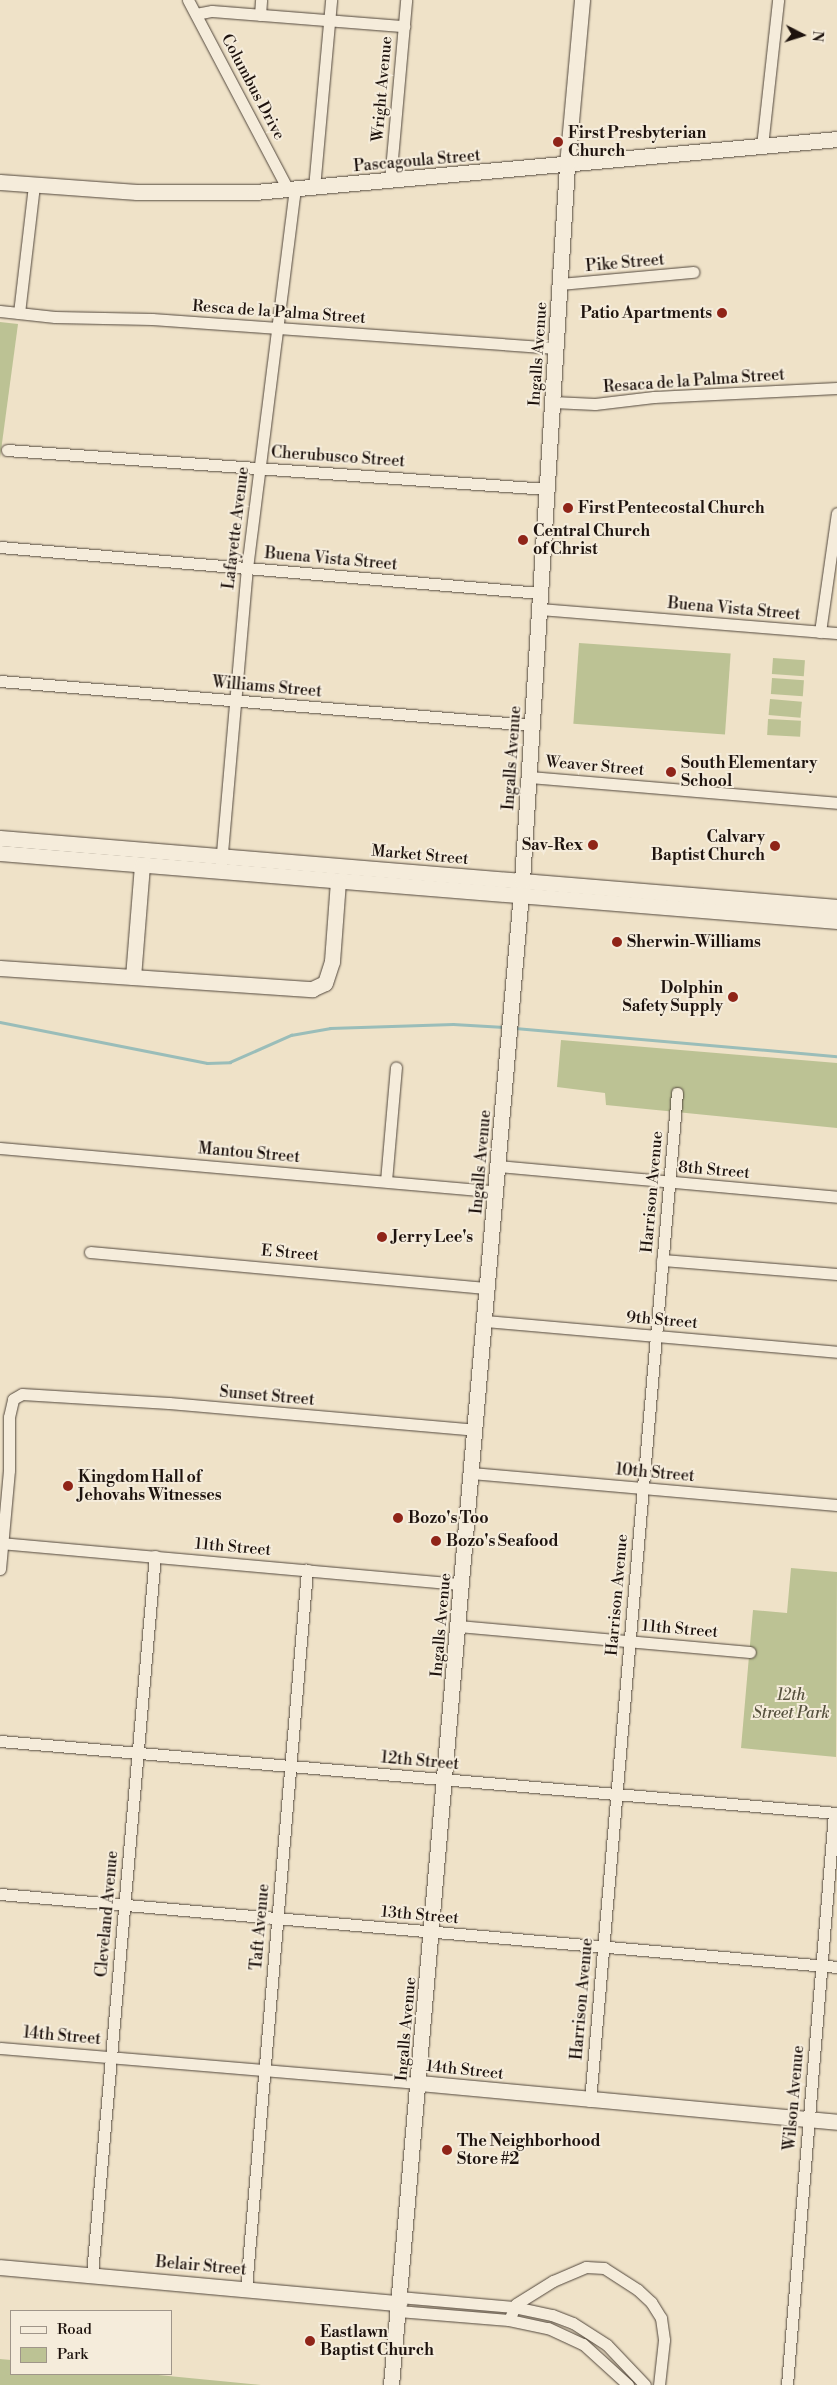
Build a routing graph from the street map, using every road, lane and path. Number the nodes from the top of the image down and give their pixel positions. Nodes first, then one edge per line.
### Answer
1 (188, 0) edge
2 (261, 0) edge
3 (331, 0) edge
4 (406, 0) edge
5 (582, 0) edge
6 (778, 0) edge
7 (196, 14) junction
8 (260, 15) junction
9 (329, 20) junction
10 (404, 26) junction
11 (837, 138) edge
12 (762, 146) junction
13 (567, 165) junction
14 (390, 181) junction
15 (0, 182) edge
16 (34, 186) junction
17 (314, 188) junction
18 (291, 190) junction
19 (693, 272) dead end
20 (560, 284) junction
21 (0, 311) edge
22 (18, 313) junction
23 (279, 328) junction
24 (556, 348) junction
25 (837, 388) edge
26 (552, 402) junction
27 (7, 450) dead end
28 (260, 468) junction
29 (547, 489) junction
30 (837, 513) edge
31 (0, 547) edge
32 (247, 568) junction
33 (540, 592) junction
34 (540, 609) junction
35 (820, 632) junction
36 (837, 633) edge
37 (0, 681) edge
38 (236, 700) junction
39 (532, 725) junction
40 (529, 777) junction
41 (837, 803) edge
42 (0, 838) edge
43 (0, 853) edge
44 (221, 864) junction
45 (142, 865) junction
46 (338, 881) junction
47 (521, 888) junction
48 (837, 907) edge
49 (837, 921) edge
50 (0, 968) edge
51 (133, 977) junction
52 (396, 1067) dead end
53 (677, 1093) dead end
54 (0, 1148) edge
55 (498, 1166) junction
56 (386, 1181) junction
57 (668, 1183) junction
58 (496, 1191) junction
59 (837, 1197) edge
60 (90, 1252) dead end
61 (662, 1260) junction
62 (837, 1274) edge
63 (488, 1288) junction
64 (485, 1321) junction
65 (655, 1336) junction
66 (837, 1352) edge
67 (475, 1430) junction
68 (471, 1473) junction
69 (642, 1488) junction
70 (837, 1505) edge
71 (1, 1543) edge
72 (154, 1556) junction
73 (0, 1569) edge
74 (307, 1570) junction
75 (462, 1584) junction
76 (458, 1626) junction
77 (629, 1641) junction
78 (750, 1652) dead end
79 (0, 1741) edge
80 (138, 1753) junction
81 (290, 1766) junction
82 (445, 1780) junction
83 (616, 1794) junction
84 (836, 1813) edge
85 (0, 1894) edge
86 (124, 1905) junction
87 (277, 1918) junction
88 (432, 1932) junction
89 (603, 1947) junction
90 (822, 1966) junction
91 (837, 1967) edge
92 (0, 2048) edge
93 (111, 2058) junction
94 (264, 2071) junction
95 (419, 2083) junction
96 (590, 2101) junction
97 (809, 2120) junction
98 (837, 2122) edge
99 (0, 2267) edge
100 (92, 2274) junction
101 (246, 2288) junction
102 (399, 2304) junction
103 (514, 2307) junction
104 (509, 2320) junction
105 (635, 2373) junction
106 (624, 2384) edge
107 (391, 2385) edge
108 (645, 2385) edge
109 (659, 2385) edge
110 (787, 2385) edge

1 - 7 street, Columbus Drive
2 - 8 street
3 - 9 street
4 - 10 street, Wright Avenue
5 - 13 street, Ingalls Avenue
6 - 12 street
7 - 8 street
7 - 18 street, Columbus Drive
8 - 9 street
9 - 10 street
9 - 17 street
10 - 14 street, Wright Avenue
11 - 12 street, Pascagoula Street
12 - 13 street, Pascagoula Street
13 - 14 street, Pascagoula Street
13 - 20 street, Ingalls Avenue
14 - 17 street, Pascagoula Street
15 - 16 street, Pascagoula Street
16 - 18 street, Pascagoula Street
16 - 22 street
17 - 18 street, Pascagoula Street
18 - 23 street, Lafayette Avenue
19 - 20 street, Pike Street
20 - 24 street, Ingalls Avenue
21 - 22 street, Resca de la Palma Street
22 - 23 street, Resca de la Palma Street
23 - 24 street, Resca de la Palma Street
23 - 28 street, Lafayette Avenue
24 - 26 street, Ingalls Avenue
25 - 26 street, Resaca de la Palma Street
26 - 29 street, Ingalls Avenue
27 - 28 street, Cherubusco Street
28 - 29 street, Cherubusco Street
28 - 32 street, Lafayette Avenue
29 - 33 street, Ingalls Avenue
30 - 35 street
31 - 32 street, Buena Vista Street
32 - 33 street, Buena Vista Street
32 - 38 street, Lafayette Avenue
33 - 34 street, Ingalls Avenue
34 - 35 street, Buena Vista Street
34 - 39 street, Ingalls Avenue
35 - 36 street, Buena Vista Street
37 - 38 street, Williams Street
38 - 39 street, Williams Street
38 - 44 street, Lafayette Avenue
39 - 40 street, Ingalls Avenue
40 - 41 street, Weaver Street
40 - 47 street, Ingalls Avenue
42 - 44 street, Market Street
43 - 45 street, Market Street
44 - 45 street, Market Street
44 - 46 street, Market Street
44 - 47 street, Market Street
45 - 51 street
46 - 47 street, Market Street
46 - 51 street
47 - 48 street, Market Street
47 - 49 street, Market Street
47 - 55 street, Ingalls Avenue
50 - 51 street
52 - 56 street
53 - 57 street, Harrison Avenue
54 - 56 street, Mantou Street
55 - 57 street, 8th Street
55 - 58 street, Ingalls Avenue
56 - 58 street, Mantou Street
57 - 59 street, 8th Street
57 - 61 street, Harrison Avenue
58 - 63 street, Ingalls Avenue
60 - 63 street, E Street
61 - 62 street
61 - 65 street, Harrison Avenue
63 - 64 street, Ingalls Avenue
64 - 65 street, 9th Street
64 - 67 street, Ingalls Avenue
65 - 66 street, 9th Street
65 - 69 street, Harrison Avenue
67 - 68 street, Ingalls Avenue
67 - 71 street, Sunset Street
68 - 69 street, 10th Street
68 - 75 street, Ingalls Avenue
69 - 70 street, 10th Street
69 - 77 street, Harrison Avenue
71 - 72 street, 11th Street
71 - 73 street
72 - 74 street, 11th Street
72 - 80 street, Cleveland Avenue
74 - 75 street, 11th Street
74 - 81 street, Taft Avenue
75 - 76 street, Ingalls Avenue
76 - 77 street, 11th Street
76 - 82 street, Ingalls Avenue
77 - 78 street, 11th Street
77 - 83 street, Harrison Avenue
79 - 80 street, 12th Street
80 - 81 street, 12th Street
80 - 86 street, Cleveland Avenue
81 - 82 street, 12th Street
81 - 87 street, Taft Avenue
82 - 83 street, 12th Street
82 - 88 street, Ingalls Avenue
83 - 84 street, 12th Street
83 - 89 street, Harrison Avenue
84 - 90 street, Wilson Avenue
85 - 86 street, 13th Street
86 - 87 street, 13th Street
86 - 93 street, Cleveland Avenue
87 - 88 street, 13th Street
87 - 94 street, Taft Avenue
88 - 89 street, 13th Street
88 - 95 street, Ingalls Avenue
89 - 90 street, 13th Street
89 - 96 street, Harrison Avenue
90 - 91 street, 13th Street
90 - 97 street, Wilson Avenue
92 - 93 street, 14th Street
93 - 94 street, 14th Street
93 - 100 street, Cleveland Avenue
94 - 95 street, 14th Street
94 - 101 street, Taft Avenue
95 - 96 street, 14th Street
95 - 102 street, Ingalls Avenue
96 - 97 street, 14th Street
97 - 98 street, 14th Street
97 - 110 street, Wilson Avenue
99 - 100 street, Belair Street
100 - 101 street, Belair Street
101 - 102 street, Belair Street
102 - 103 street, Belair Street
102 - 104 street, Belair Street
102 - 107 street, Ingalls Avenue
103 - 104 street
103 - 105 street, Belair Street
103 - 109 street
104 - 106 street, Belair Street
105 - 106 street
105 - 108 street, Belair Street

